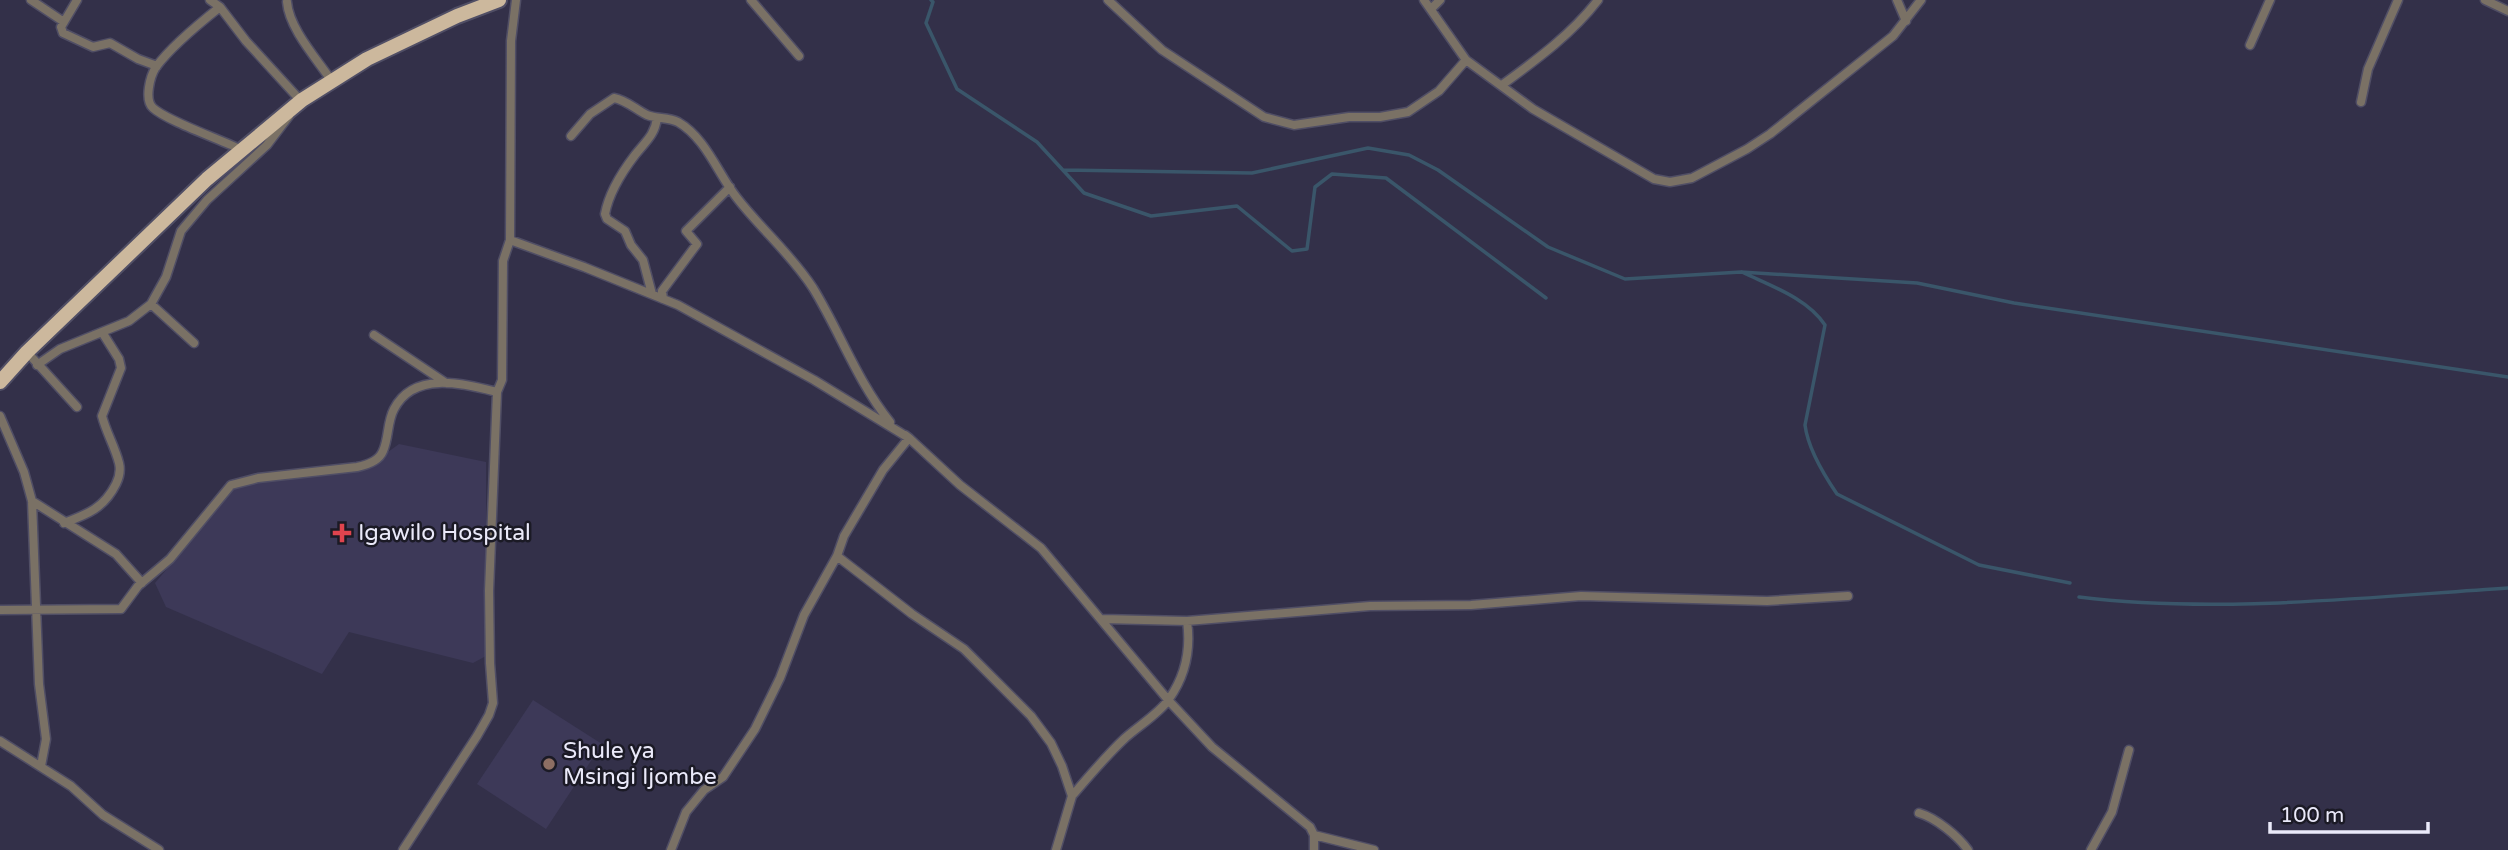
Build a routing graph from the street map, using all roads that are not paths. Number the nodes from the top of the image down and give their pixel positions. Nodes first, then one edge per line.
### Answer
1 (31, 0) edge
2 (77, 0) edge
3 (210, 0) edge
4 (499, 0) edge
5 (516, 0) edge
6 (751, 0) edge
7 (1108, 0) edge
8 (1424, 0) edge
9 (1440, 0) edge
10 (1598, 0) edge
11 (1897, 0) edge
12 (1921, 0) edge
13 (2270, 0) edge
14 (2398, 0) edge
15 (2485, 0) edge
16 (287, 2) dead end
17 (220, 7) junction
18 (1431, 9) junction
19 (2508, 11) edge
20 (1906, 21) junction
21 (64, 22) junction
22 (2250, 45) dead end
23 (799, 56) dead end
24 (1466, 60) junction
25 (157, 66) junction
26 (331, 80) junction
27 (1502, 85) junction
28 (302, 100) junction
29 (2361, 103) dead end
30 (657, 118) junction
31 (571, 136) dead end
32 (242, 150) junction
33 (730, 187) junction
34 (510, 240) junction
35 (652, 294) junction
36 (663, 299) junction
37 (151, 304) junction
38 (102, 332) junction
39 (374, 335) dead end
40 (194, 344) dead end
41 (27, 352) junction
42 (37, 365) junction
43 (0, 382) edge
44 (446, 383) junction
45 (497, 392) junction
46 (77, 407) dead end
47 (0, 416) edge
48 (909, 438) junction
49 (32, 501) junction
50 (64, 523) junction
51 (837, 556) junction
52 (142, 583) junction
53 (1848, 596) dead end
54 (0, 610) edge
55 (37, 611) junction
56 (1102, 619) junction
57 (1187, 621) junction
58 (1169, 701) junction
59 (0, 741) edge
60 (2129, 750) dead end
61 (41, 766) junction
62 (1072, 796) junction
63 (1919, 813) dead end
64 (1314, 835) junction
65 (159, 850) edge
66 (403, 850) edge
67 (671, 850) edge
68 (1056, 850) edge
69 (1314, 850) edge
70 (1374, 850) edge
71 (1968, 850) edge
72 (2091, 850) edge

1 - 21 street
2 - 21 street
3 - 17 street
4 - 26 highway
5 - 34 street
6 - 23 street
7 - 24 street
8 - 18 street
9 - 18 street
10 - 27 street
11 - 20 street
12 - 20 street
13 - 22 street
14 - 29 street
15 - 19 street
16 - 26 street
17 - 25 street
17 - 28 street
18 - 24 street
20 - 27 street
21 - 25 street
24 - 27 street
25 - 32 street
26 - 28 highway
28 - 32 highway
28 - 37 street
30 - 31 street
30 - 33 street
30 - 35 street
32 - 41 highway
33 - 36 street
33 - 48 street
34 - 35 street
34 - 45 street
35 - 36 street
36 - 48 street
37 - 38 street
37 - 40 street
38 - 42 street
38 - 50 street
39 - 44 street
41 - 42 street
41 - 43 highway
42 - 46 street
44 - 45 street
44 - 52 street
45 - 66 street
47 - 49 street
48 - 51 street
48 - 56 street
49 - 50 street
49 - 55 street
50 - 52 street
51 - 62 street
51 - 67 street
52 - 55 street
53 - 57 street
54 - 55 street
55 - 61 street
56 - 57 street
56 - 58 street
57 - 58 street
58 - 62 street
58 - 64 street
59 - 61 street
60 - 72 street
61 - 65 street
62 - 68 street
63 - 71 street
64 - 69 street
64 - 70 street

